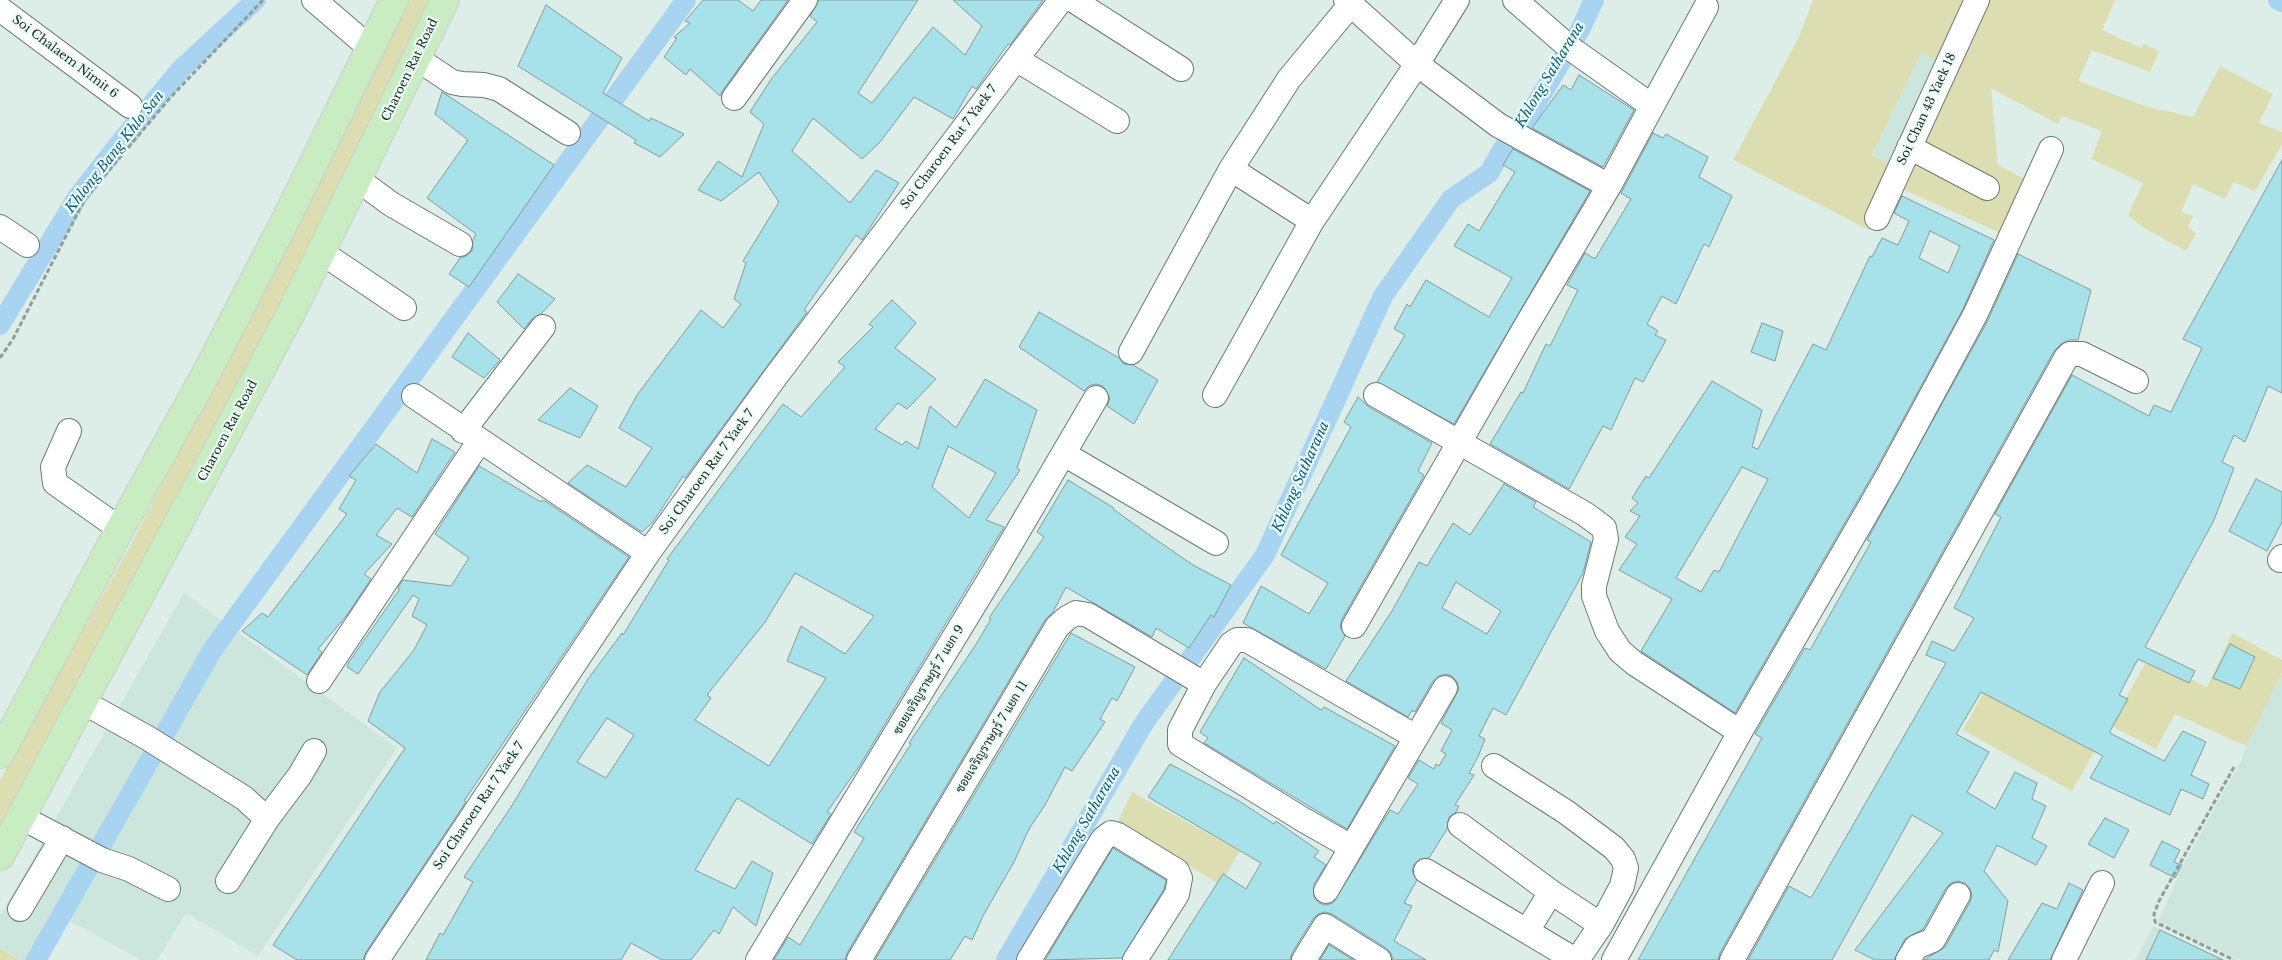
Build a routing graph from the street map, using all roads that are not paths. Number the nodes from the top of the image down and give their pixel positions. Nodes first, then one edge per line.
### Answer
1 (314, 0) edge
2 (394, 0) edge
3 (445, 0) edge
4 (805, 0) edge
5 (1060, 0) edge
6 (1073, 0) edge
7 (1457, 0) edge
8 (1515, 0) edge
9 (1977, 0) edge
10 (1349, 2) edge
11 (1706, 7) dead end
12 (0, 9) edge
13 (370, 48) junction
14 (416, 58) junction
15 (1016, 59) junction
16 (1417, 64) junction
17 (1181, 69) dead end
18 (734, 98) dead end
19 (130, 106) dead end
20 (1652, 106) junction
21 (1117, 121) dead end
22 (568, 133) dead end
23 (1909, 147) junction
24 (2051, 149) dead end
25 (1232, 169) junction
26 (357, 179) junction
27 (1609, 186) junction
28 (1987, 188) dead end
29 (1877, 218) dead end
30 (1312, 221) junction
31 (0, 227) edge
32 (460, 244) dead end
33 (28, 245) dead end
34 (321, 252) junction
35 (404, 308) dead end
36 (543, 327) dead end
37 (1131, 352) dead end
38 (2136, 381) dead end
39 (1215, 395) dead end
40 (1376, 395) dead end
41 (414, 396) dead end
42 (1096, 398) dead end
43 (69, 432) dead end
44 (471, 436) junction
45 (1460, 443) junction
46 (1064, 454) junction
47 (120, 529) junction
48 (1216, 544) dead end
49 (648, 553) junction
50 (1354, 626) dead end
51 (319, 681) dead end
52 (1199, 681) junction
53 (1445, 688) dead end
54 (83, 702) junction
55 (1740, 732) junction
56 (1416, 737) junction
57 (2, 746) edge
58 (314, 751) dead end
59 (1494, 766) dead end
60 (21, 817) junction
61 (267, 819) junction
62 (1460, 826) dead end
63 (70, 843) junction
64 (1351, 847) junction
65 (0, 856) edge
66 (1426, 871) dead end
67 (228, 881) dead end
68 (2102, 883) dead end
69 (168, 889) dead end
70 (1326, 891) dead end
71 (1551, 892) junction
72 (1958, 895) dead end
73 (20, 909) dead end
74 (1601, 925) junction
75 (1527, 931) junction
76 (377, 960) edge
77 (758, 960) edge
78 (859, 960) edge
79 (1029, 960) edge
80 (1135, 960) edge
81 (1304, 960) edge
82 (1379, 960) edge
83 (1576, 960) edge
84 (1614, 960) edge
85 (1732, 960) edge
86 (1908, 960) edge
87 (2064, 960) edge

1 - 13 street
2 - 13 main road
3 - 14 main road, Charoen Rat Road
4 - 18 street
5 - 15 street, Soi Charoen Rat 7 Yaek 7
6 - 17 street
7 - 16 street
8 - 20 street
9 - 23 street, Soi Chan 43 Yaek 18
10 - 16 street
10 - 25 street
11 - 20 street
12 - 19 street, Soi Chalaem Nimit 6
13 - 47 main road
14 - 22 street
14 - 26 main road, Charoen Rat Road
15 - 21 street
15 - 49 street, Soi Charoen Rat 7 Yaek 7
16 - 27 street
16 - 30 street
20 - 27 street
23 - 28 street
23 - 29 street, Soi Chan 43 Yaek 18
24 - 55 street
25 - 30 street
25 - 37 street
26 - 32 street
26 - 34 main road, Charoen Rat Road
27 - 45 street
30 - 39 street
31 - 33 street
34 - 35 street
34 - 54 main road, Charoen Rat Road
36 - 44 street
38 - 85 street
40 - 45 street
41 - 44 street
42 - 46 street, ซอยเจริญราษฎร์ 7 แยก 9
43 - 47 street
44 - 49 street
44 - 51 street
45 - 50 street
45 - 55 street
46 - 48 street
46 - 77 street, ซอยเจริญราษฎร์ 7 แยก 9
47 - 57 main road
49 - 76 street, Soi Charoen Rat 7 Yaek 7
52 - 56 street
52 - 64 street
52 - 78 street, ซอยเจริญราษฎร์ 7 แยก 11
53 - 56 street
54 - 60 main road, Charoen Rat Road
54 - 61 street
55 - 84 street
56 - 64 street
58 - 61 street
59 - 74 street
60 - 63 street
60 - 65 main road, Charoen Rat Road
61 - 67 street
62 - 71 street
63 - 69 street
63 - 73 street
64 - 70 street
66 - 75 street
68 - 87 street
71 - 74 street
71 - 75 street
72 - 86 street
74 - 83 street
75 - 83 street
79 - 80 street
81 - 82 street

